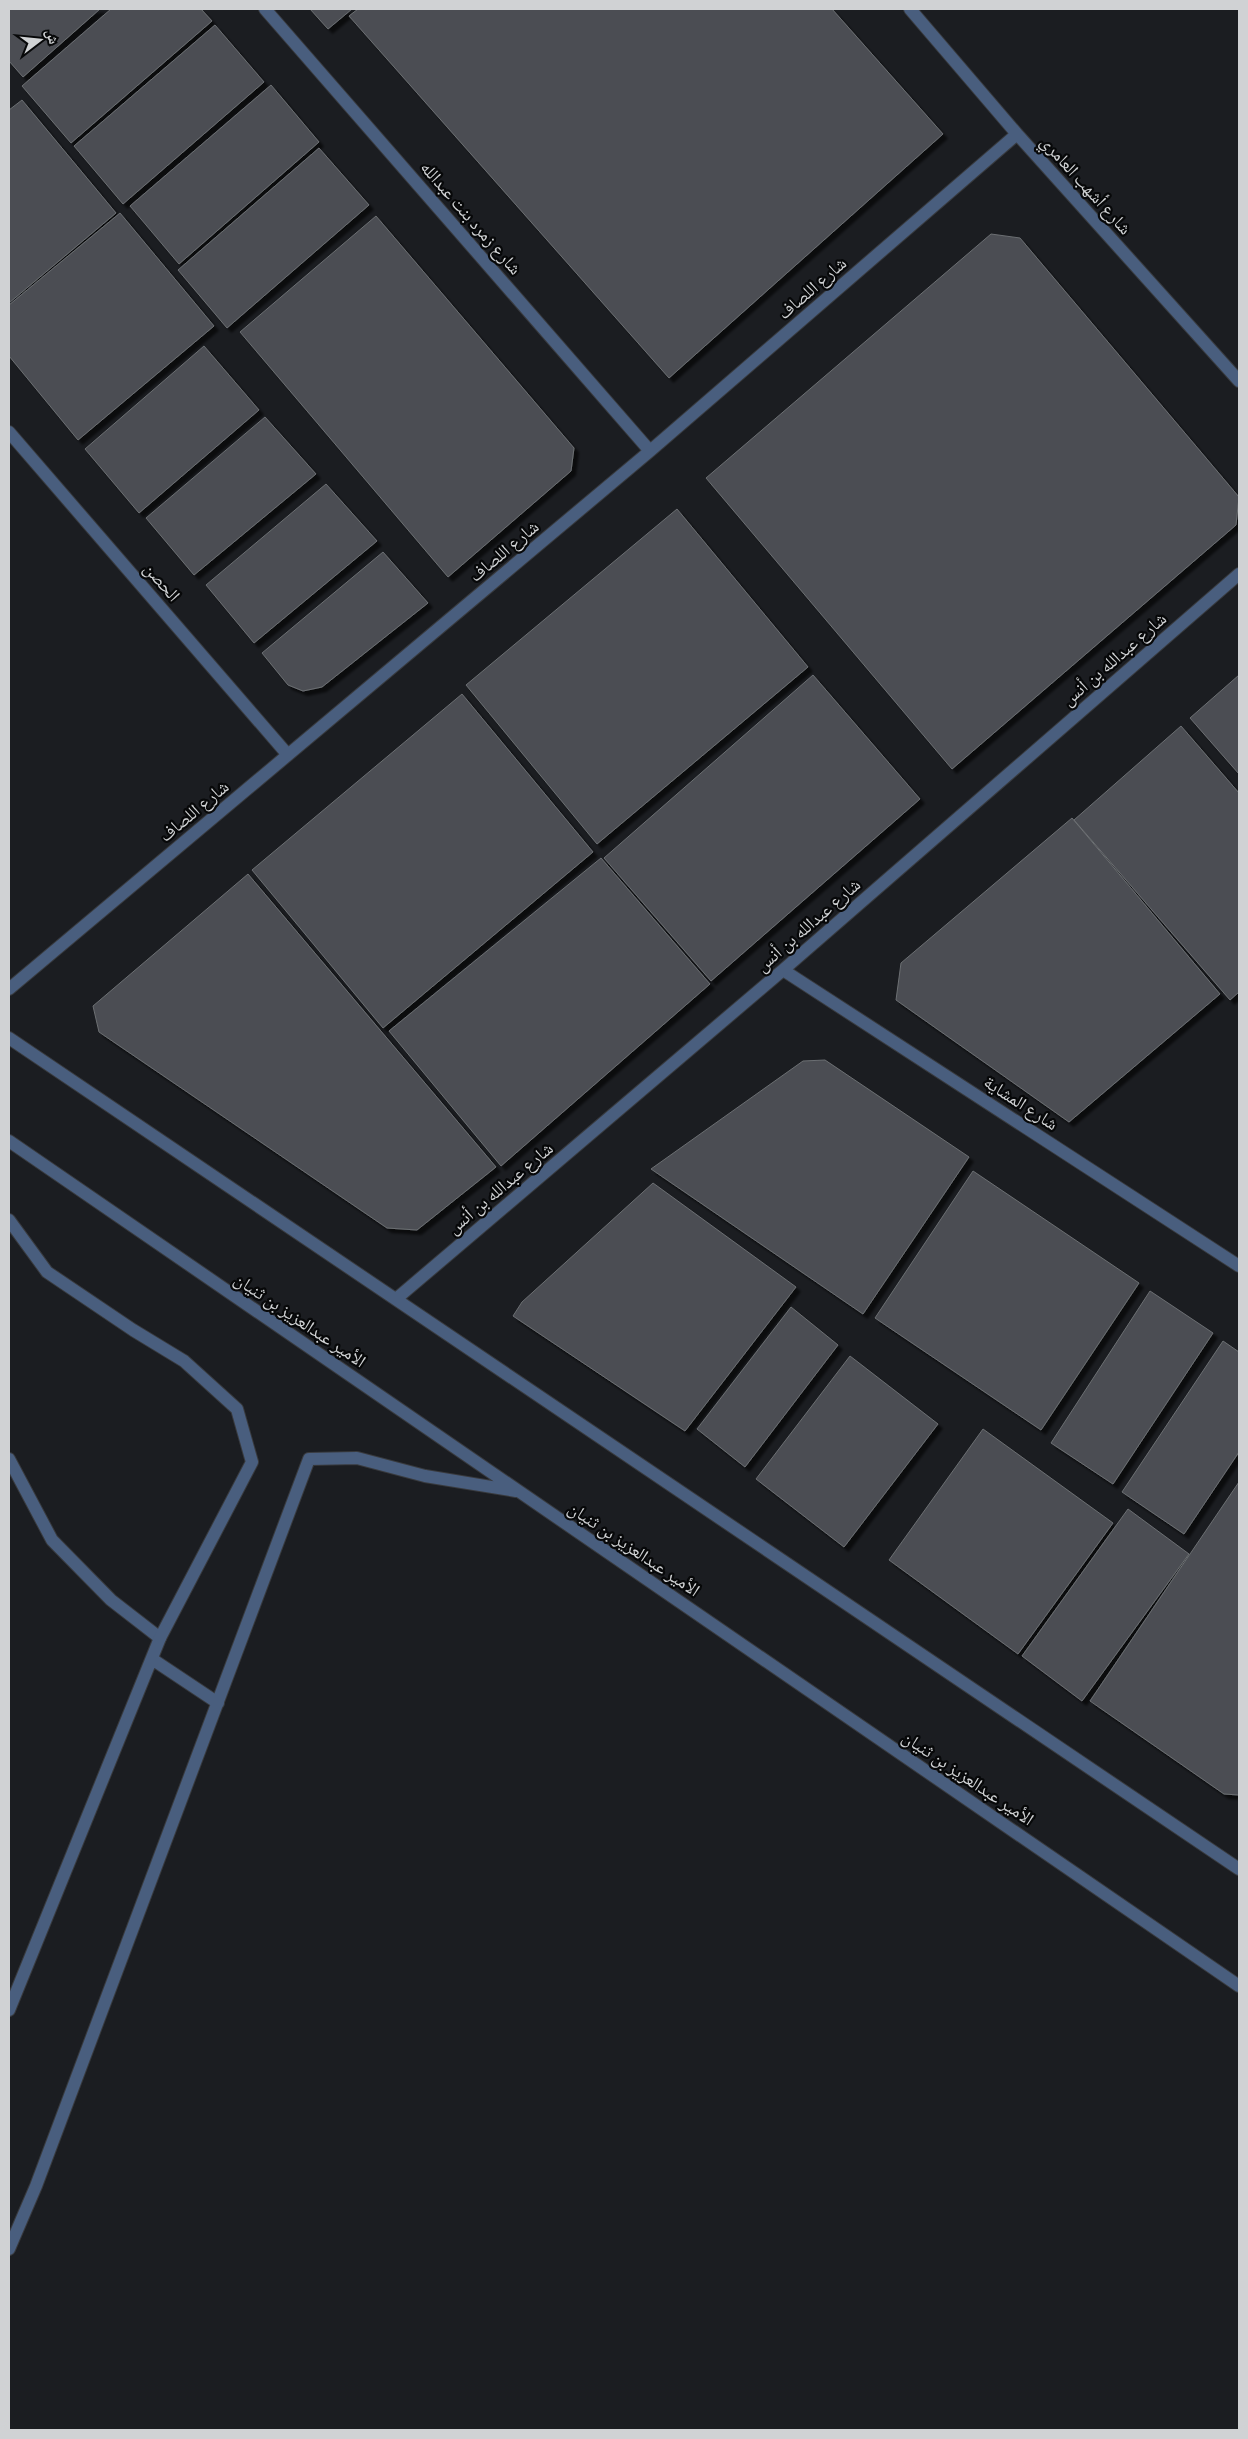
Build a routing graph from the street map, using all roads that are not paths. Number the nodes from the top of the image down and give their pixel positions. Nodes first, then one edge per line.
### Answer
1 (265, 9) edge
2 (910, 9) edge
3 (1017, 134) junction
4 (1239, 381) edge
5 (9, 432) edge
6 (650, 450) junction
7 (1239, 574) edge
8 (288, 755) junction
9 (783, 970) junction
10 (9, 989) edge
11 (9, 1038) edge
12 (9, 1141) edge
13 (9, 1220) edge
14 (1239, 1266) edge
15 (396, 1299) junction
16 (9, 1459) edge
17 (521, 1492) junction
18 (160, 1638) junction
19 (152, 1659) junction
20 (218, 1703) junction
21 (1236, 1863) edge
22 (1239, 1986) edge
23 (9, 2010) edge
24 (9, 2249) edge

1 - 6 street, شارع زمرد بنت عبدالله
2 - 3 street, شارع أشهب العامري
3 - 4 street, شارع أشهب العامري
3 - 6 street, شارع اللصاف
5 - 8 street, الحصن
6 - 8 street, شارع اللصاف
7 - 9 street, شارع عبدالله بن أنس
8 - 10 street, شارع اللصاف
9 - 14 street, شارع المشاية
9 - 15 street, شارع عبدالله بن أنس
11 - 15 street
12 - 17 street, الأمير عبدالعزيز بن ثنيان
13 - 18 street
15 - 21 street
16 - 18 street
17 - 20 street
17 - 22 street, الأمير عبدالعزيز بن ثنيان
18 - 19 street
19 - 20 street
19 - 23 street
20 - 24 street

